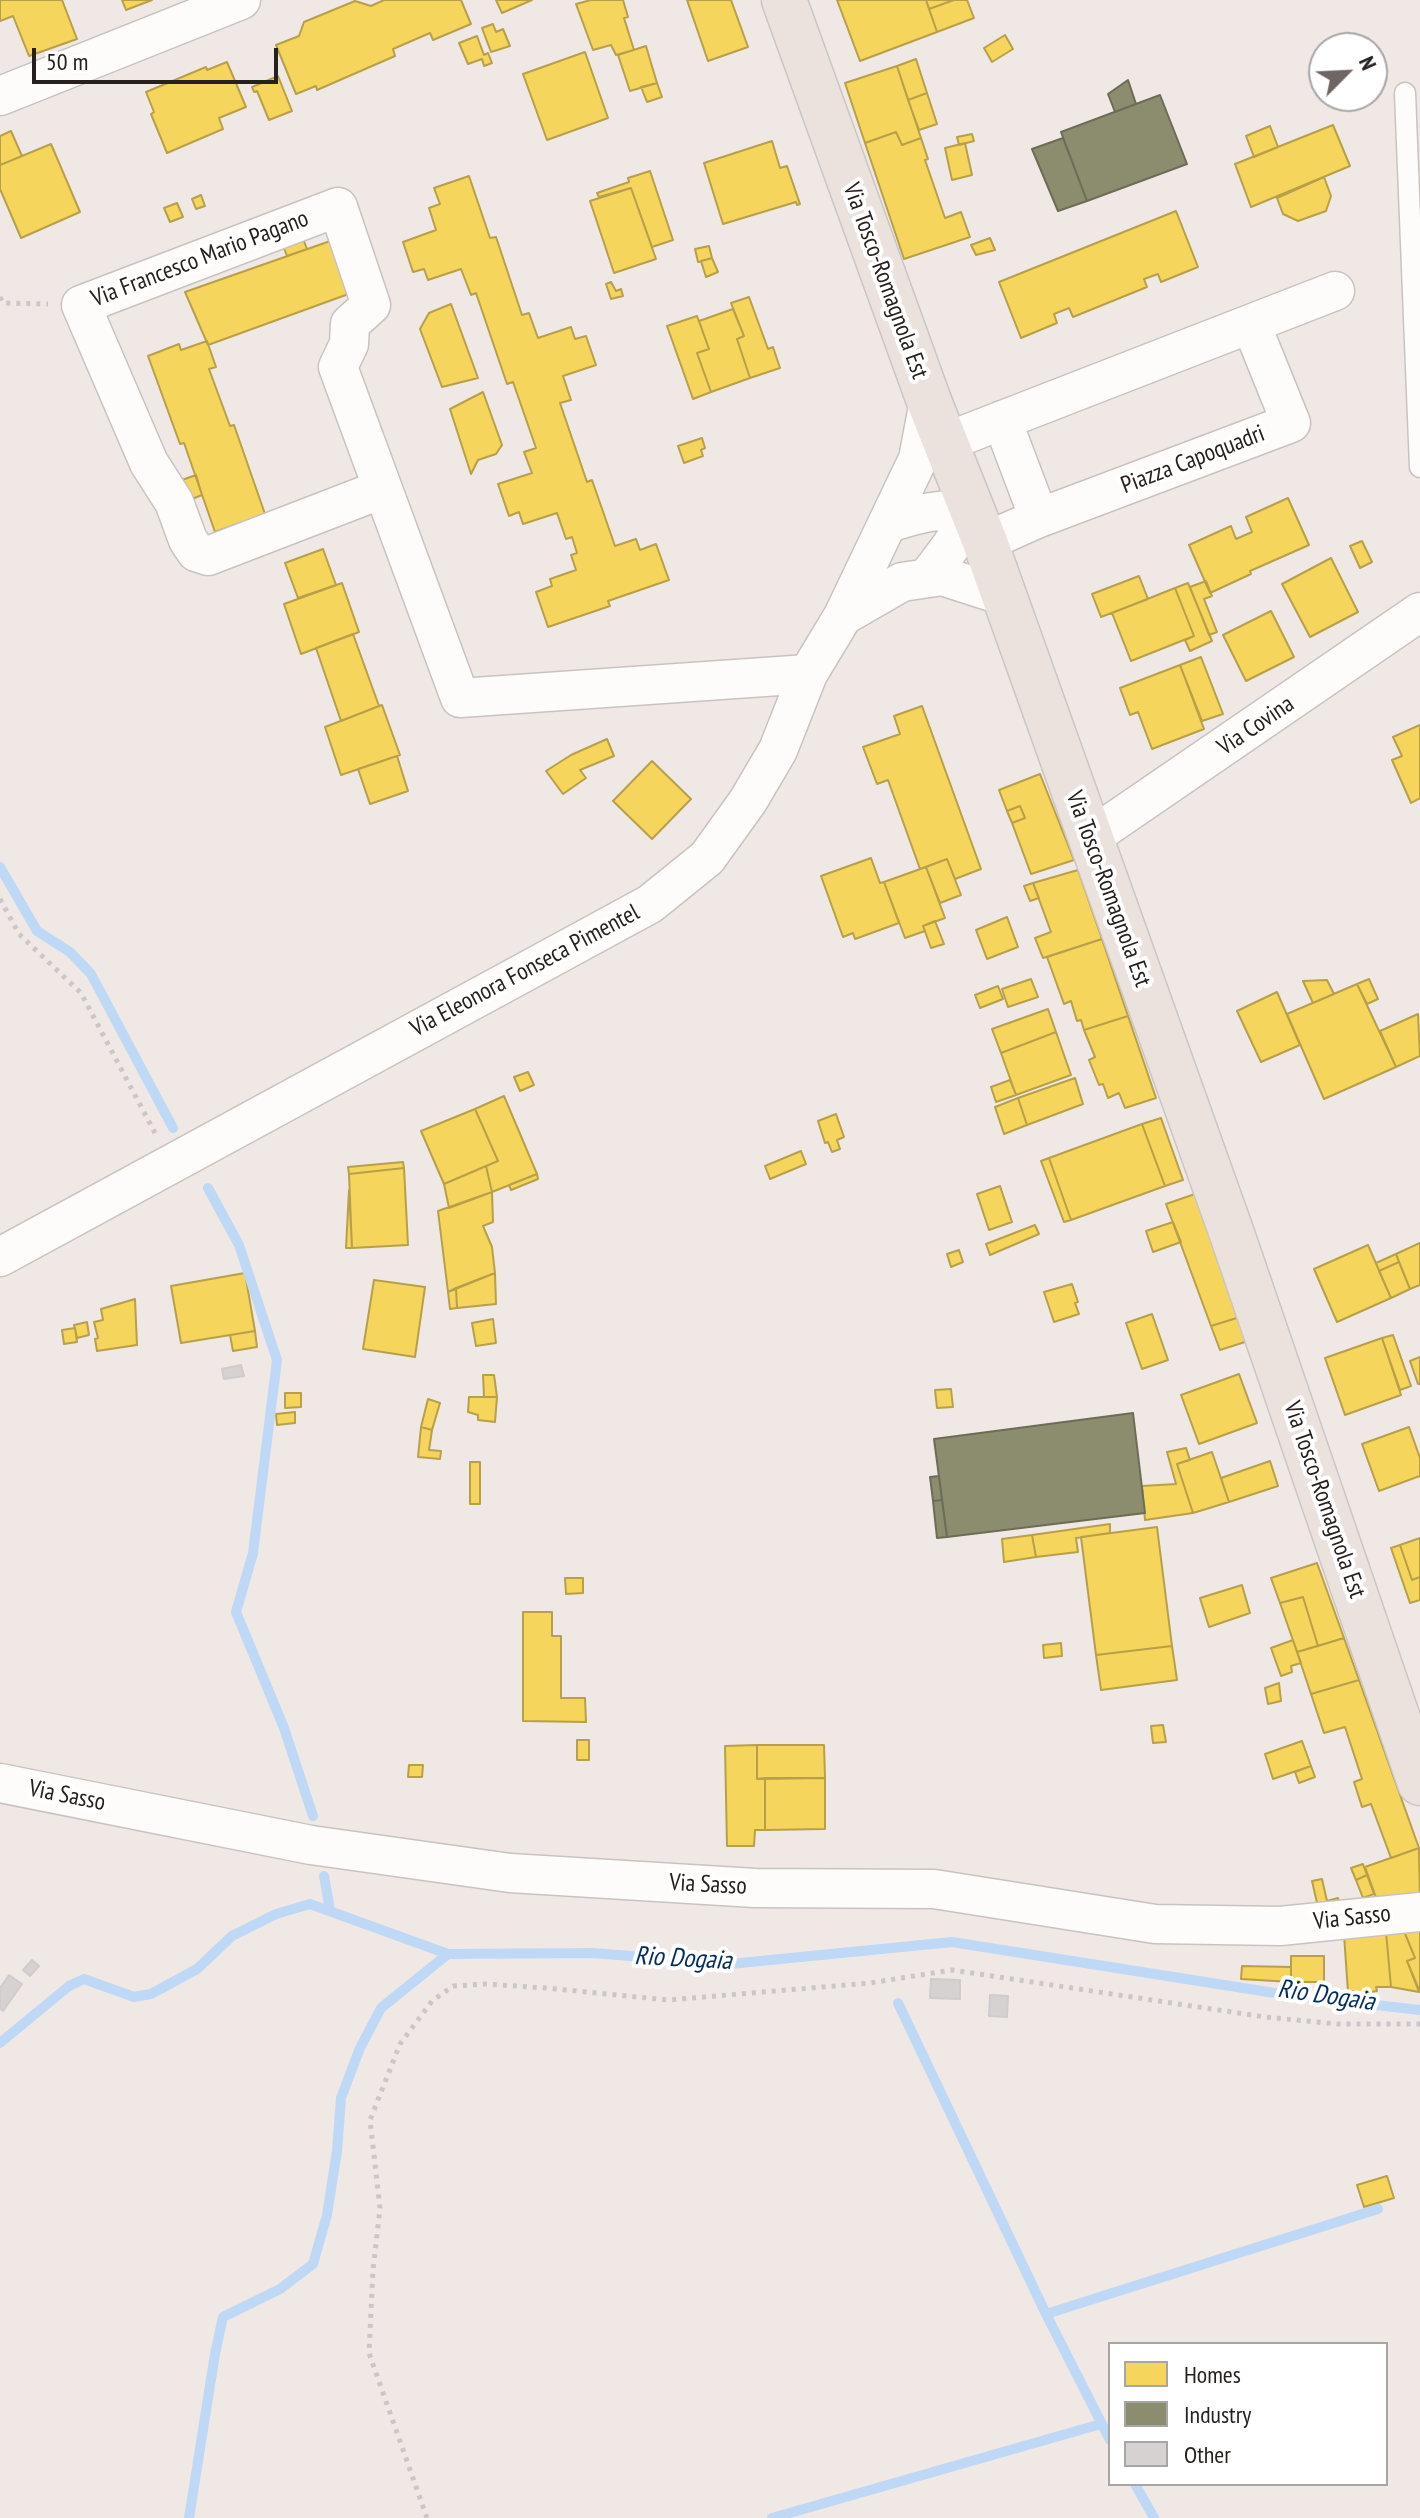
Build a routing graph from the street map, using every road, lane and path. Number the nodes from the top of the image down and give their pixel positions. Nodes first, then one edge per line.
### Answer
1 (241, 0) edge
2 (784, 0) edge
3 (1405, 93) dead end
4 (0, 96) edge
5 (1335, 291) dead end
6 (0, 297) edge
7 (81, 305) junction
8 (1251, 324) junction
9 (929, 401) junction
10 (1002, 420) junction
11 (946, 442) junction
12 (1420, 467) edge
13 (382, 489) junction
14 (1039, 518) junction
15 (889, 523) junction
16 (978, 526) junction
17 (927, 578) junction
18 (1004, 596) junction
19 (1420, 612) edge
20 (843, 616) junction
21 (808, 674) junction
22 (1090, 838) junction
23 (0, 899) edge
24 (171, 1162) junction
25 (0, 1257) edge
26 (0, 1783) edge
27 (1420, 1783) edge
28 (1420, 1912) edge
29 (1420, 2024) edge
30 (427, 2518) edge

1 - 4 street
2 - 9 main road, Via Tosco-Romagnola Est
3 - 12 lane
5 - 8 street
6 - 7 path
7 - 13 street, Via Francesco Mario Pagano
7 - 13 street, Via Francesco Mario Pagano
8 - 10 street
8 - 14 street, Piazza Capoquadri
9 - 11 main road, Via Tosco-Romagnola Est
9 - 15 street, Via Eleonora Fonseca Pimentel
10 - 11 street
10 - 14 street
11 - 16 main road, Via Tosco-Romagnola Est
13 - 21 street, Via Francesco Mario Pagano
14 - 16 street, Piazza Capoquadri
15 - 16 street
15 - 20 street, Via Eleonora Fonseca Pimentel
16 - 17 street
16 - 18 main road, Via Tosco-Romagnola Est
17 - 18 street
17 - 20 street
18 - 22 main road, Via Tosco-Romagnola Est
19 - 22 street, Via Covina
20 - 21 street, Via Eleonora Fonseca Pimentel
21 - 24 street, Via Eleonora Fonseca Pimentel
22 - 27 main road, Via Tosco-Romagnola Est
23 - 24 path
24 - 25 street, Via Eleonora Fonseca Pimentel
26 - 28 street, Via Sasso
29 - 30 path

